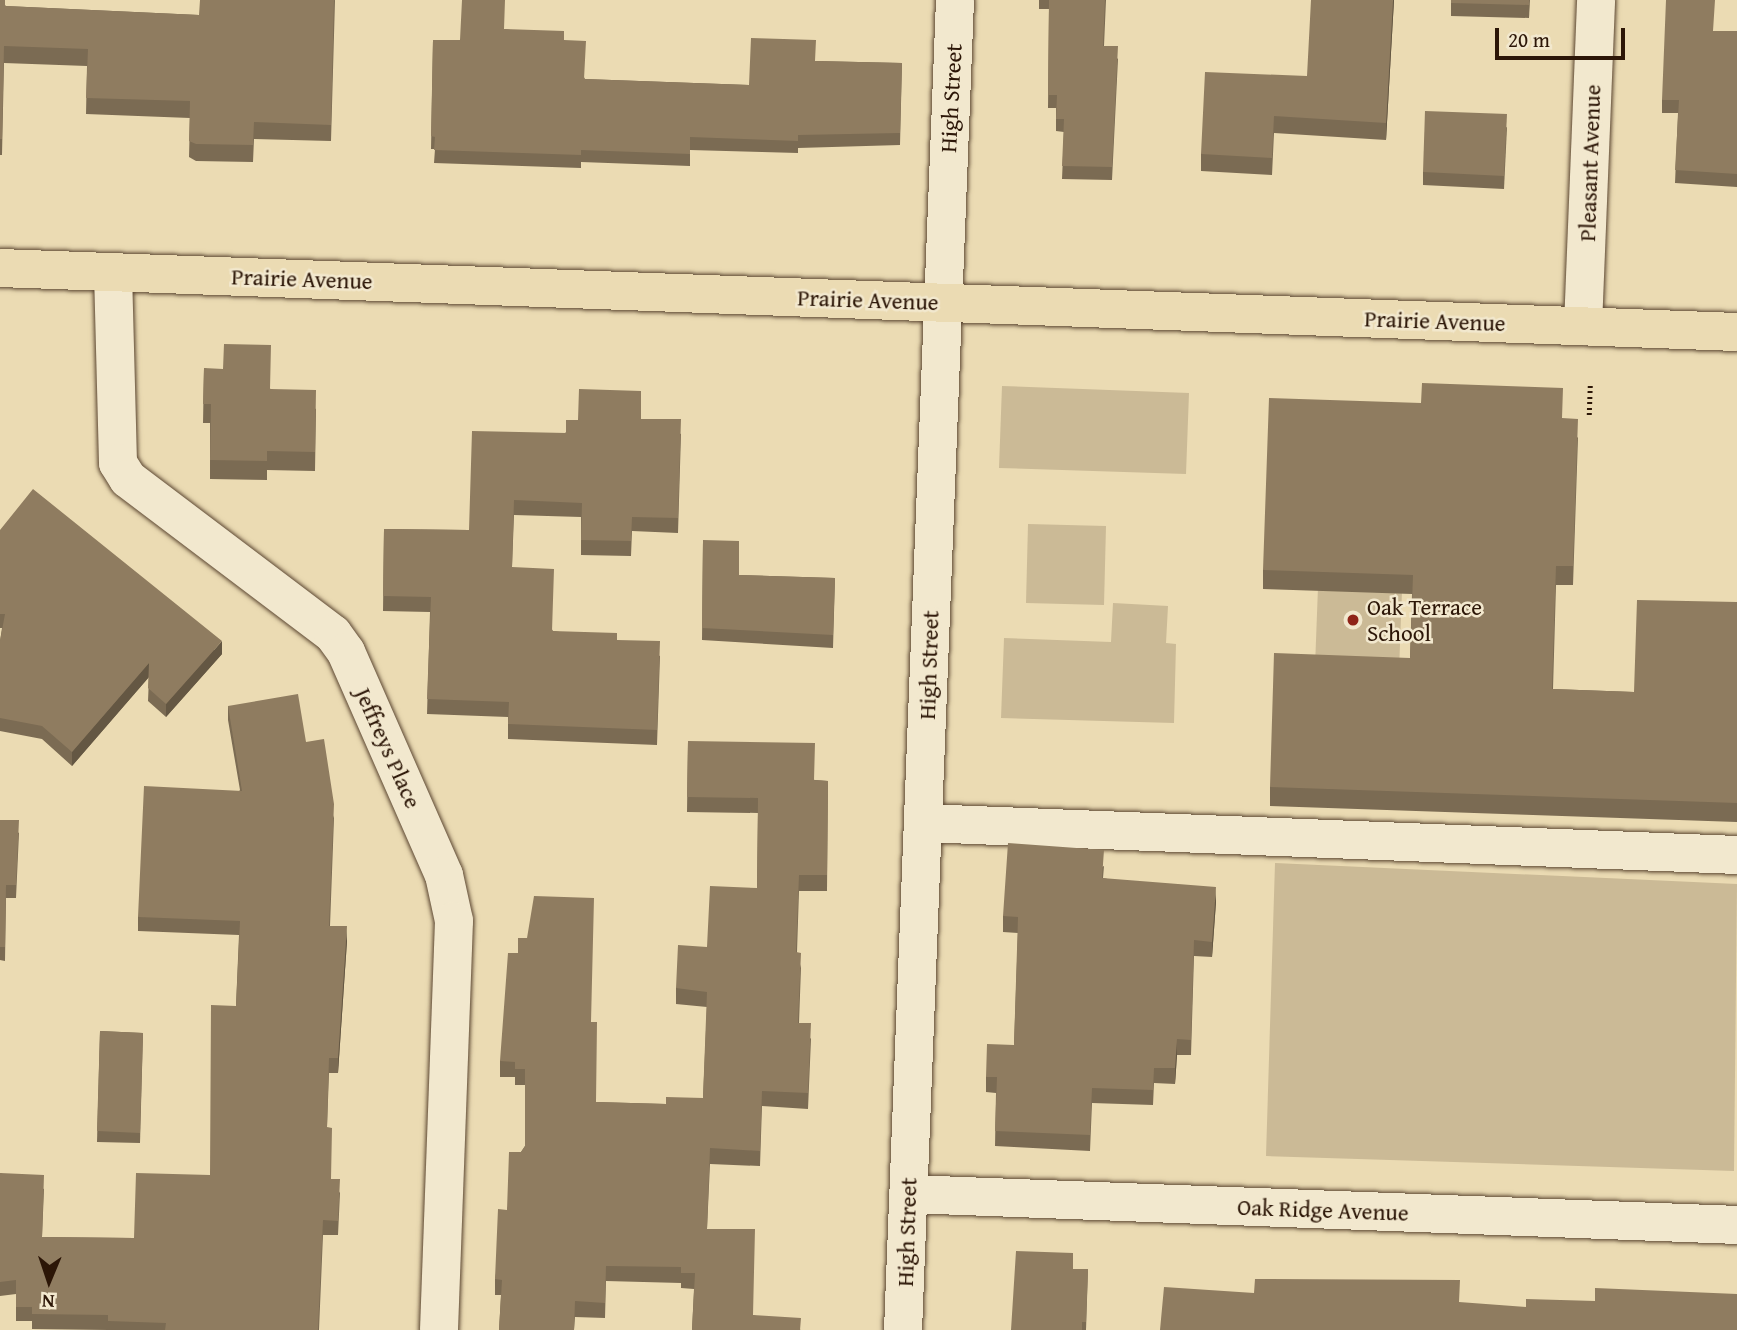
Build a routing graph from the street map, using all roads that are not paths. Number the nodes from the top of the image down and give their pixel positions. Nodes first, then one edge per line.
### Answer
1 (955, 0) edge
2 (1596, 0) edge
3 (0, 268) edge
4 (113, 272) junction
5 (942, 303) junction
6 (1583, 326) junction
7 (1737, 332) edge
8 (923, 823) junction
9 (1737, 855) edge
10 (909, 1194) junction
11 (1737, 1225) edge
12 (439, 1330) edge
13 (903, 1330) edge

1 - 5 street, High Street
2 - 6 street, Pleasant Avenue
3 - 4 main road, Prairie Avenue
4 - 5 main road, Prairie Avenue
4 - 12 street, Jeffreys Place
5 - 6 main road, Prairie Avenue
5 - 8 street, High Street
6 - 7 main road, Prairie Avenue
8 - 9 street
8 - 10 street, High Street
10 - 11 street, Oak Ridge Avenue
10 - 13 street, High Street

